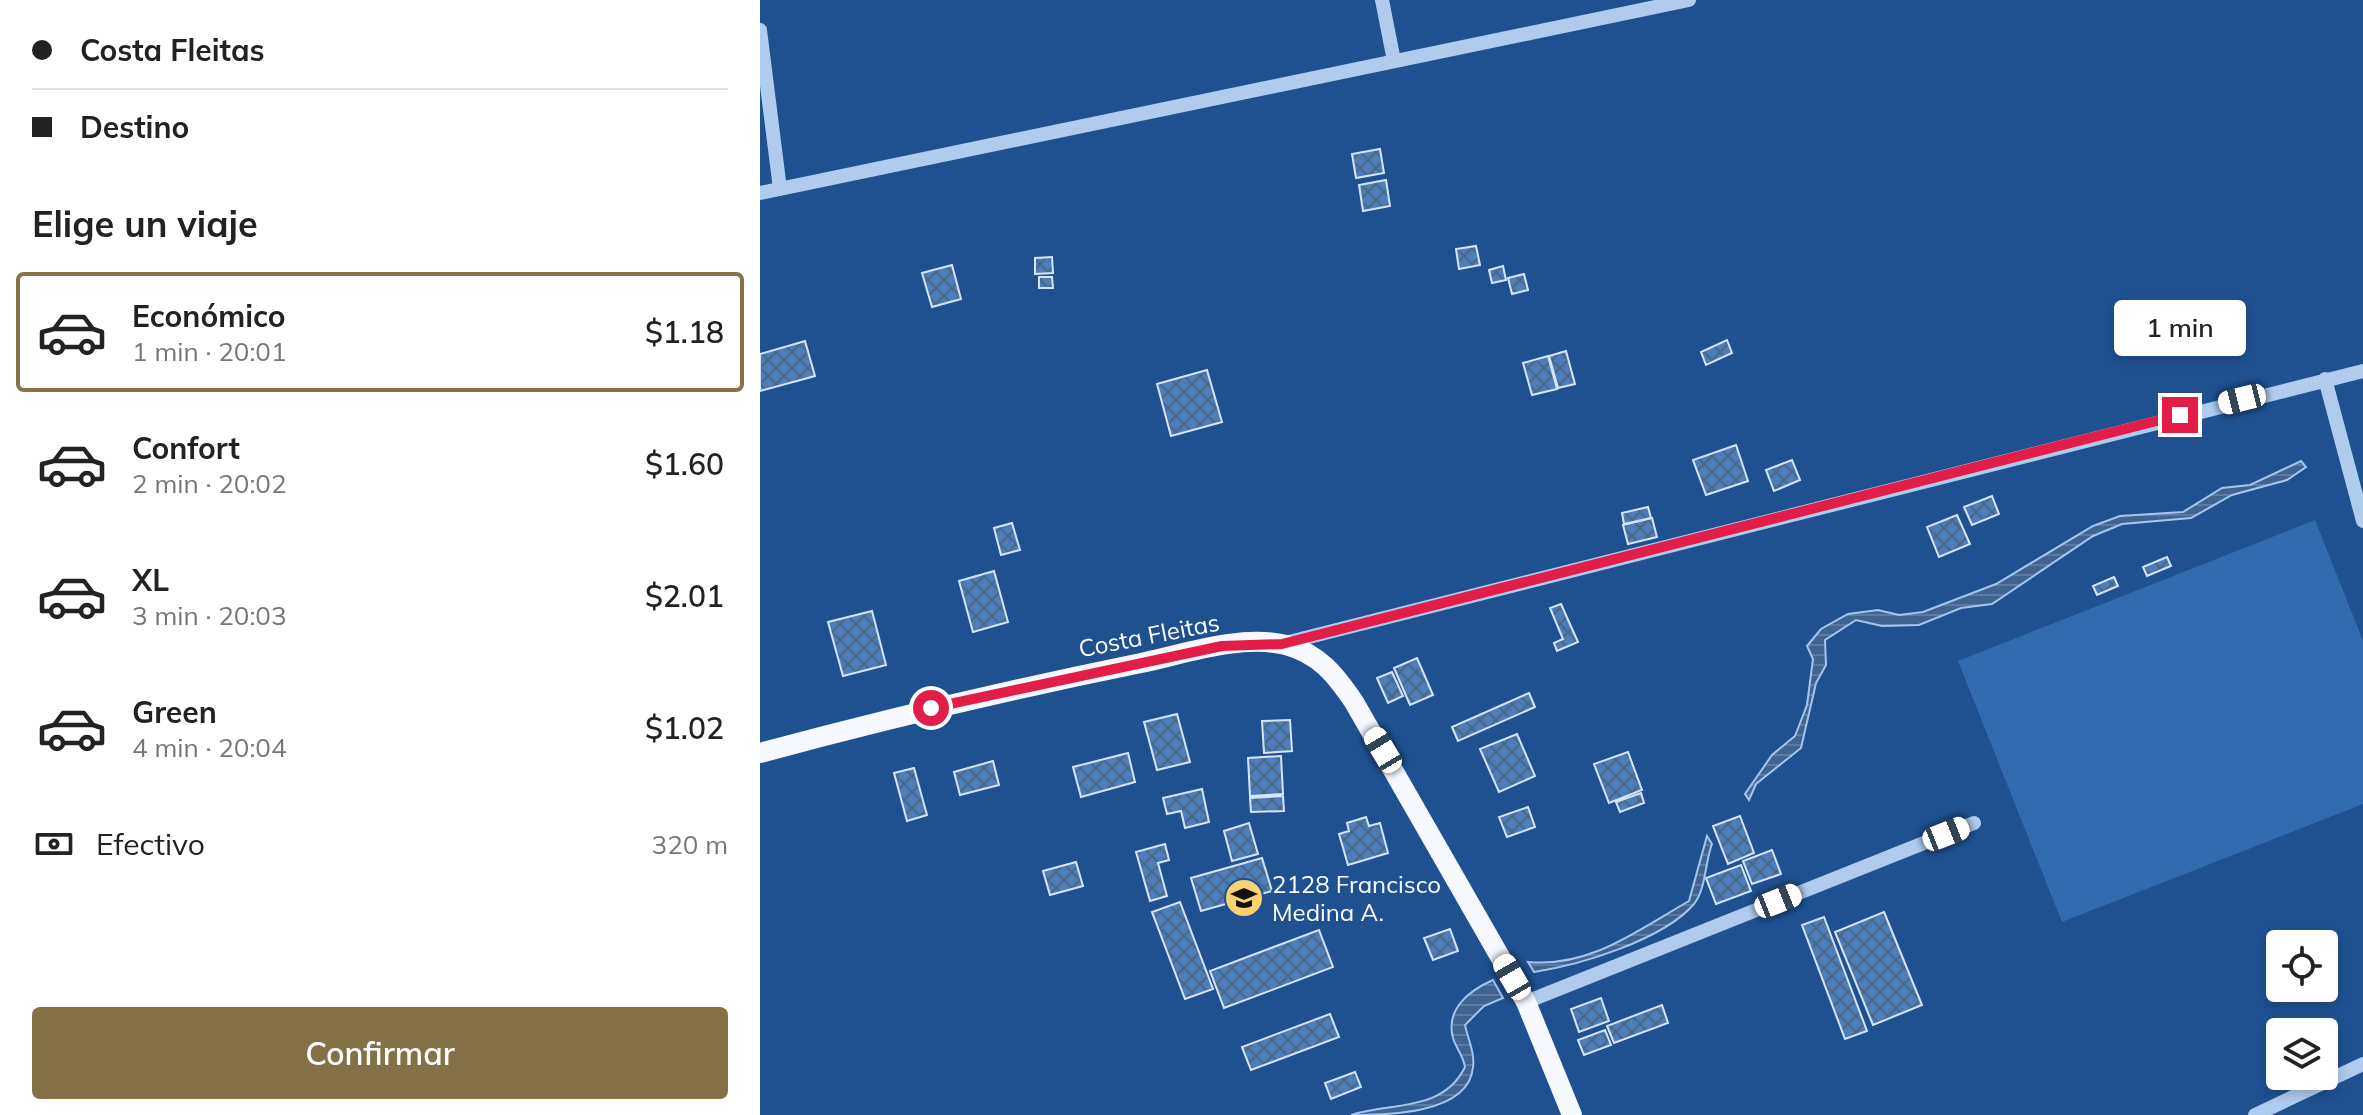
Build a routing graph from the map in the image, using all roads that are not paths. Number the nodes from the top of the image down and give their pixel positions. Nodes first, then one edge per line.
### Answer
1 (1382, 0) edge
2 (1689, 0) edge
3 (760, 30) edge
4 (1394, 61) junction
5 (780, 189) junction
6 (760, 193) edge
7 (2363, 371) edge
8 (2325, 379) junction
9 (2363, 521) edge
10 (1282, 644) junction
11 (760, 753) edge
12 (1974, 823) dead end
13 (1526, 1002) junction
14 (2363, 1064) edge
15 (1568, 1114) edge
16 (2255, 1115) edge

1 - 4 street
2 - 4 street
3 - 5 street
4 - 5 street
5 - 6 street
7 - 8 street
8 - 9 street
8 - 10 street
10 - 11 main road, Costa Fleitas
10 - 13 main road, Costa Fleitas
12 - 13 street
13 - 15 main road, Costa Fleitas
14 - 16 street

